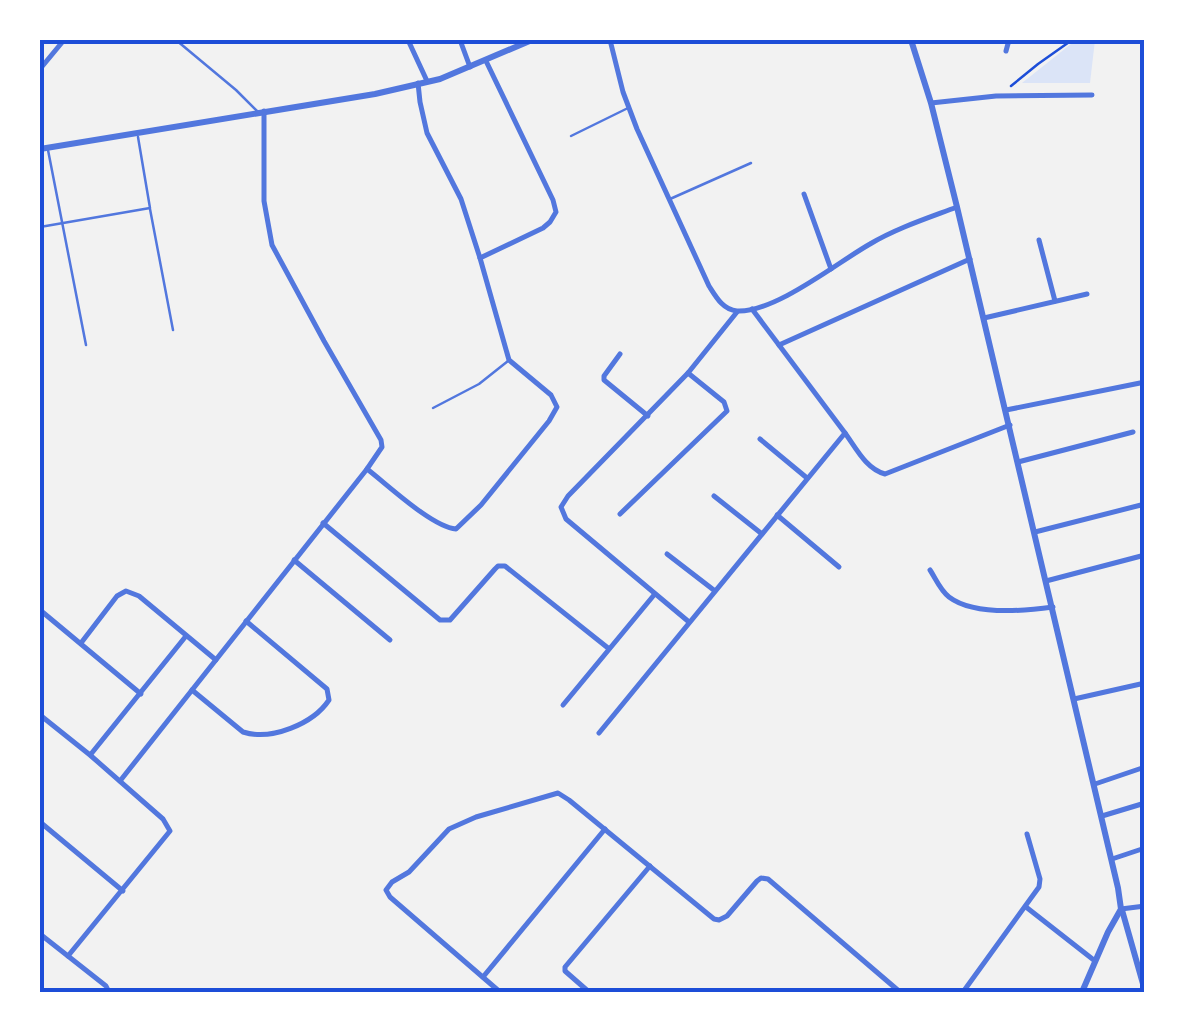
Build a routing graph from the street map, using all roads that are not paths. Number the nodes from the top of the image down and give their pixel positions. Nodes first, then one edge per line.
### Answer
1 (64, 40) edge
2 (176, 40) edge
3 (408, 40) edge
4 (460, 40) edge
5 (532, 40) edge
6 (610, 40) edge
7 (911, 40) edge
8 (1009, 40) edge
9 (1143, 40) edge
10 (1006, 51) dead end
11 (1145, 56) edge
12 (486, 61) junction
13 (470, 68) junction
14 (40, 69) edge
15 (427, 81) junction
16 (418, 83) junction
17 (1092, 96) dead end
18 (931, 103) junction
19 (629, 108) junction
20 (261, 111) junction
21 (136, 132) junction
22 (572, 136) dead end
23 (44, 148) edge
24 (751, 163) dead end
25 (804, 194) dead end
26 (668, 200) junction
27 (957, 207) junction
28 (150, 208) junction
29 (62, 223) junction
30 (40, 226) edge
31 (1039, 240) dead end
32 (480, 258) junction
33 (970, 259) junction
34 (831, 269) junction
35 (1088, 294) dead end
36 (1055, 301) junction
37 (752, 309) junction
38 (738, 311) junction
39 (984, 318) junction
40 (172, 330) dead end
41 (779, 345) junction
42 (86, 346) dead end
43 (620, 354) dead end
44 (508, 360) junction
45 (688, 373) junction
46 (1145, 382) edge
47 (433, 408) dead end
48 (1006, 410) junction
49 (648, 416) junction
50 (1010, 425) junction
51 (1133, 432) dead end
52 (845, 433) junction
53 (760, 439) dead end
54 (1018, 462) junction
55 (367, 469) junction
56 (807, 478) junction
57 (714, 496) dead end
58 (1145, 504) edge
59 (620, 514) dead end
60 (777, 516) junction
61 (323, 523) junction
62 (1035, 532) junction
63 (762, 534) junction
64 (667, 554) dead end
65 (1145, 555) edge
66 (294, 560) junction
67 (839, 567) dead end
68 (930, 570) dead end
69 (1046, 580) junction
70 (715, 591) junction
71 (654, 595) junction
72 (1053, 606) junction
73 (40, 610) edge
74 (246, 621) junction
75 (689, 622) junction
76 (186, 636) junction
77 (390, 640) dead end
78 (80, 642) junction
79 (608, 648) junction
80 (216, 660) junction
81 (1145, 683) edge
82 (192, 690) junction
83 (141, 694) junction
84 (1074, 699) junction
85 (562, 705) dead end
86 (40, 714) edge
87 (599, 733) dead end
88 (90, 755) junction
89 (1145, 767) edge
90 (120, 780) junction
91 (1094, 784) junction
92 (1145, 803) edge
93 (1102, 816) junction
94 (40, 822) edge
95 (605, 828) junction
96 (1028, 834) dead end
97 (1145, 848) edge
98 (1112, 860) junction
99 (650, 866) junction
100 (123, 891) junction
101 (1145, 906) edge
102 (1026, 907) junction
103 (1121, 909) junction
104 (40, 934) edge
105 (68, 956) junction
106 (1096, 961) junction
107 (483, 978) junction
108 (1145, 990) edge
109 (109, 992) edge
110 (500, 992) edge
111 (589, 992) edge
112 (900, 992) edge
113 (963, 992) edge
114 (1082, 992) edge

1 - 14 street
2 - 20 lane
3 - 15 street
4 - 13 street
5 - 12 street
6 - 19 street
7 - 18 street
8 - 10 street
9 - 11 street
12 - 13 street
12 - 32 street
13 - 15 street
15 - 16 street
16 - 20 street
16 - 32 street
17 - 18 street
18 - 27 street
19 - 22 lane
19 - 26 street
20 - 21 street
20 - 55 street
21 - 23 street
21 - 28 lane
23 - 29 lane
24 - 26 lane
25 - 34 street
26 - 38 street
27 - 33 street
27 - 34 street
28 - 29 lane
28 - 40 lane
29 - 30 lane
29 - 42 lane
31 - 36 street
32 - 44 street
33 - 39 street
33 - 41 street
34 - 37 street
35 - 36 street
36 - 39 street
37 - 38 street
37 - 41 street
38 - 45 street
39 - 48 street
41 - 52 street
43 - 49 street
44 - 47 lane
44 - 55 street
45 - 49 street
45 - 59 street
46 - 48 street
48 - 50 street
49 - 71 street
50 - 52 street
50 - 54 street
51 - 54 street
52 - 56 street
53 - 56 street
54 - 62 street
55 - 61 street
56 - 60 street
57 - 63 street
58 - 62 street
60 - 63 street
60 - 67 street
61 - 66 street
61 - 79 street
62 - 69 street
63 - 70 street
64 - 70 street
65 - 69 street
66 - 74 street
66 - 77 street
68 - 72 street
69 - 72 street
70 - 75 street
71 - 75 street
71 - 79 street
72 - 84 street
73 - 78 street
74 - 80 street
74 - 82 street
75 - 87 street
76 - 78 street
76 - 80 street
76 - 83 street
78 - 83 street
79 - 85 street
80 - 82 street
81 - 84 street
82 - 90 street
83 - 88 street
84 - 91 street
86 - 88 street
88 - 90 street
89 - 91 street
90 - 100 street
91 - 93 street
92 - 93 street
93 - 98 street
94 - 100 street
95 - 99 street
95 - 107 street
95 - 107 street
96 - 102 street
97 - 98 street
98 - 103 street
99 - 111 street
99 - 112 street
100 - 105 street
101 - 103 street
102 - 106 street
102 - 113 street
103 - 106 street
103 - 108 street
104 - 105 street
105 - 109 street
106 - 114 street
107 - 110 street

